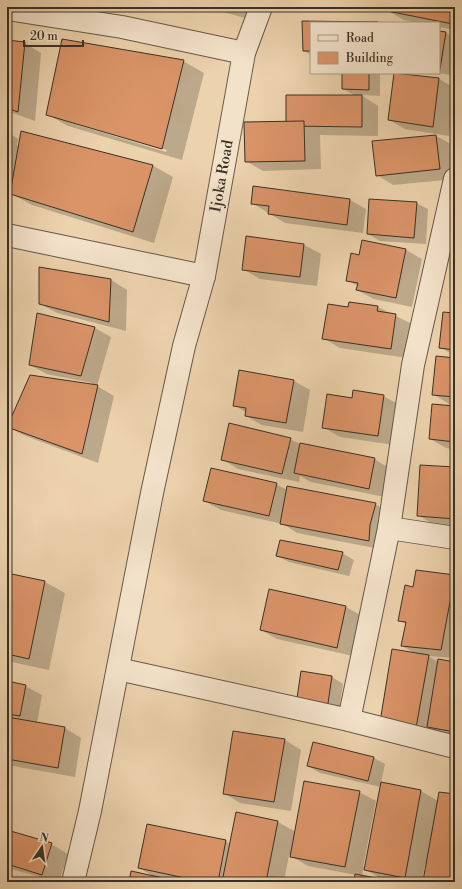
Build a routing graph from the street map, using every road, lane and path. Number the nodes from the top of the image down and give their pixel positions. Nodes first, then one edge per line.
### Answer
1 (261, 7) edge
2 (19, 10) edge
3 (244, 53) junction
4 (455, 179) edge
5 (7, 235) edge
6 (204, 276) junction
7 (389, 528) junction
8 (455, 538) edge
9 (118, 669) junction
10 (348, 720) junction
11 (455, 747) edge
12 (73, 882) edge

1 - 3 street, Ijoka Road
2 - 3 street
3 - 6 street, Ijoka Road
4 - 7 street
5 - 6 street
6 - 9 street, Ijoka Road
7 - 8 street
7 - 10 street
9 - 10 street
9 - 12 street, Ijoka Road
10 - 11 street

